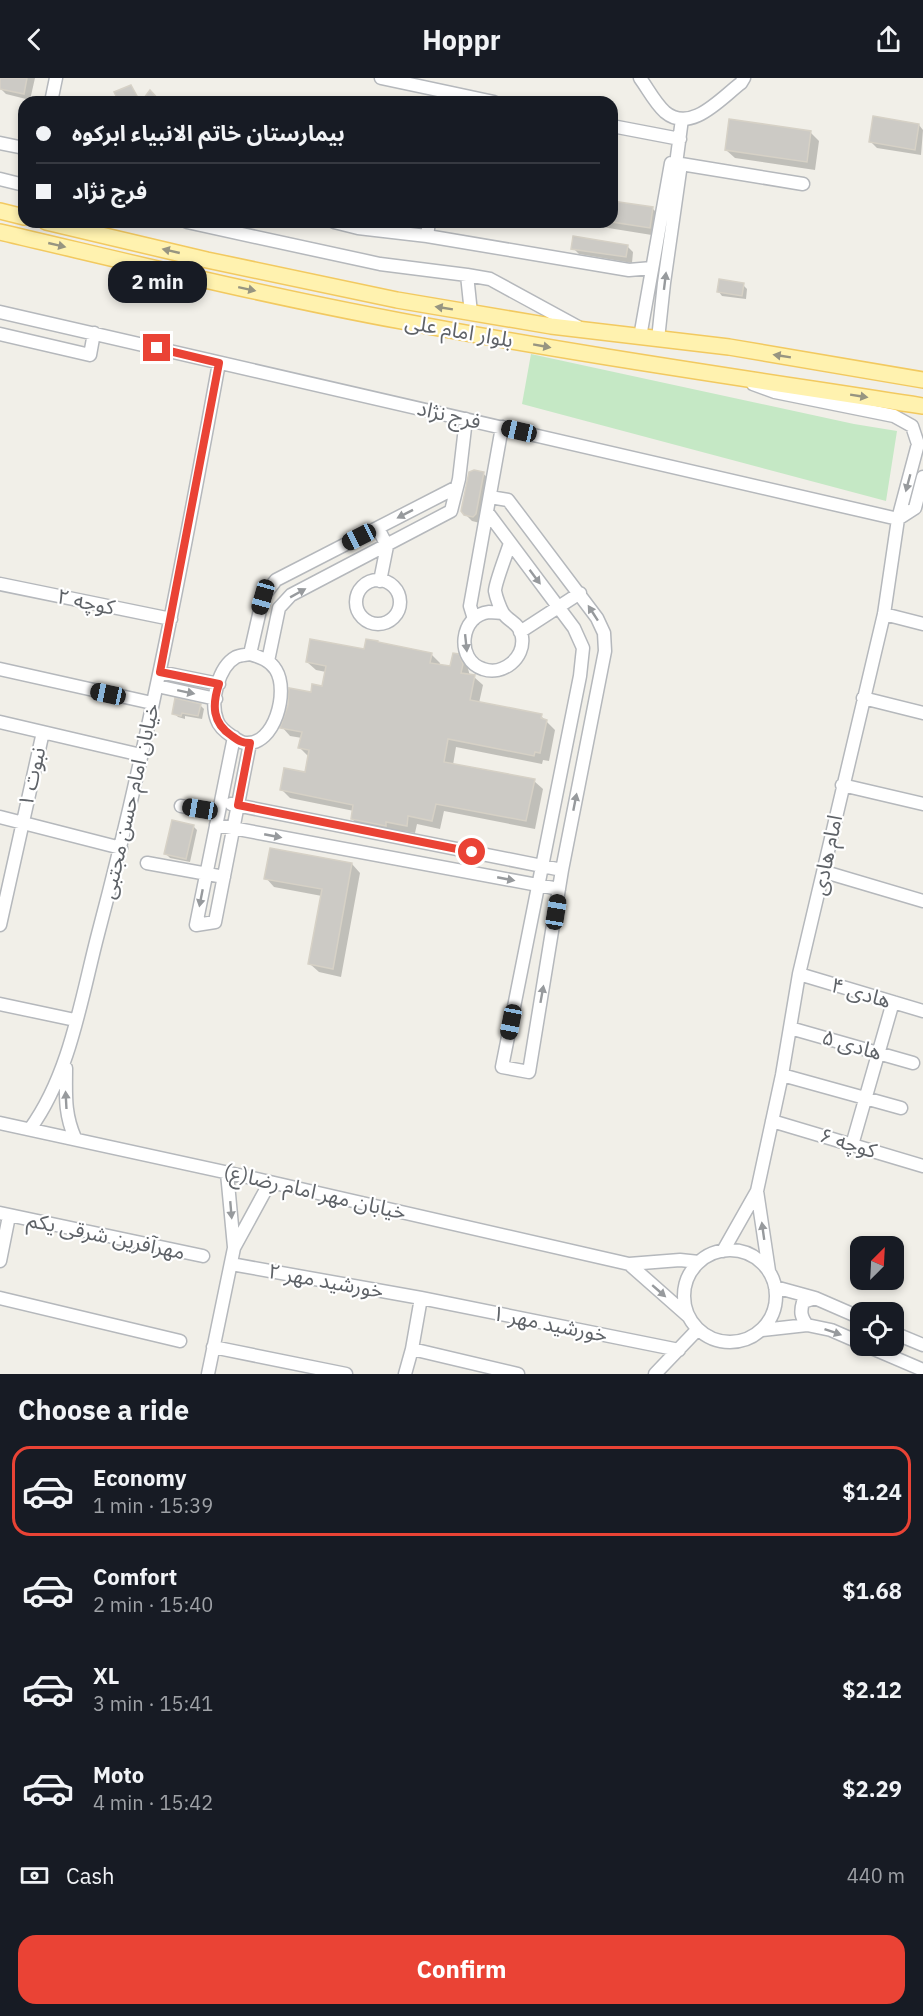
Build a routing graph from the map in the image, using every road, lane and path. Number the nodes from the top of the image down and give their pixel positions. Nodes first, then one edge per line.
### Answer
1 (56, 78) edge
2 (381, 78) edge
3 (640, 78) edge
4 (744, 78) edge
5 (52, 96) edge
6 (443, 96) edge
7 (682, 119) junction
8 (618, 127) edge
9 (680, 139) junction
10 (0, 143) edge
11 (18, 147) edge
12 (679, 164) junction
13 (0, 179) edge
14 (18, 183) edge
15 (803, 184) dead end
16 (0, 211) edge
17 (18, 216) edge
18 (71, 228) edge
19 (215, 228) edge
20 (358, 228) edge
21 (428, 228) edge
22 (0, 232) edge
23 (427, 236) junction
24 (652, 268) junction
25 (467, 274) junction
26 (0, 312) edge
27 (471, 313) junction
28 (521, 321) junction
29 (584, 330) junction
30 (94, 333) junction
31 (0, 334) edge
32 (640, 337) junction
33 (658, 339) junction
34 (518, 342) junction
35 (219, 363) junction
36 (732, 377) junction
37 (923, 380) edge
38 (923, 406) edge
39 (466, 419) junction
40 (502, 427) junction
41 (923, 477) edge
42 (457, 487) junction
43 (490, 496) junction
44 (488, 513) junction
45 (898, 519) junction
46 (378, 528) junction
47 (510, 543) junction
48 (387, 546) junction
49 (322, 556) junction
50 (330, 576) junction
51 (380, 581) dead end
52 (0, 584) edge
53 (580, 593) junction
54 (558, 607) junction
55 (503, 614) junction
56 (884, 614) junction
57 (171, 619) junction
58 (474, 619) junction
59 (923, 624) edge
60 (520, 632) junction
61 (250, 654) junction
62 (268, 661) junction
63 (0, 669) edge
64 (160, 672) junction
65 (219, 684) junction
66 (157, 686) junction
67 (863, 698) junction
68 (216, 699) junction
69 (152, 703) junction
70 (923, 713) edge
71 (0, 723) edge
72 (43, 732) junction
73 (234, 737) junction
74 (250, 743) junction
75 (141, 755) junction
76 (842, 785) junction
77 (923, 804) edge
78 (238, 805) junction
79 (181, 806) dead end
80 (218, 813) junction
81 (0, 818) edge
82 (22, 822) junction
83 (233, 829) junction
84 (121, 848) junction
85 (147, 862) dead end
86 (542, 866) junction
87 (562, 870) junction
88 (825, 872) junction
89 (206, 874) junction
90 (224, 877) junction
91 (538, 885) junction
92 (559, 889) junction
93 (923, 901) edge
94 (0, 925) edge
95 (799, 974) junction
96 (892, 1002) junction
97 (0, 1004) edge
98 (923, 1011) edge
99 (75, 1020) junction
100 (790, 1028) junction
101 (879, 1053) junction
102 (66, 1060) junction
103 (913, 1063) dead end
104 (782, 1075) junction
105 (866, 1098) junction
106 (901, 1108) dead end
107 (772, 1121) junction
108 (0, 1123) edge
109 (30, 1129) junction
110 (75, 1138) junction
111 (852, 1145) junction
112 (923, 1166) edge
113 (227, 1173) junction
114 (270, 1182) junction
115 (757, 1191) junction
116 (5, 1215) edge
117 (234, 1248) junction
118 (723, 1251) junction
119 (203, 1256) dead end
120 (0, 1261) edge
121 (699, 1262) junction
122 (231, 1264) junction
123 (628, 1264) junction
124 (769, 1271) junction
125 (775, 1287) junction
126 (0, 1298) edge
127 (421, 1298) junction
128 (815, 1298) junction
129 (850, 1313) edge
130 (689, 1317) junction
131 (807, 1325) junction
132 (698, 1329) junction
133 (762, 1330) junction
134 (904, 1337) edge
135 (850, 1338) edge
136 (180, 1341) dead end
137 (923, 1345) edge
138 (213, 1347) junction
139 (412, 1349) junction
140 (680, 1350) junction
141 (890, 1356) edge
142 (923, 1370) edge
143 (208, 1374) edge
144 (345, 1374) edge
145 (405, 1374) edge
146 (518, 1374) edge
147 (655, 1374) edge

1 - 5 street
2 - 6 street
3 - 7 street
4 - 7 street
7 - 9 street
8 - 9 street
9 - 12 street
10 - 11 street
12 - 15 street
12 - 24 street
33 -> 12 street
13 - 14 street
16 - 17 main road
27 -> 18 main road, بلوار امام علی
19 - 25 street
20 - 23 street
21 - 23 street
22 -> 34 main road, بلوار امام علی
23 - 24 street
24 - 32 street
25 - 27 street
25 - 29 street
26 - 30 street, فرج نژاد
27 - 28 main road, بلوار امام علی
28 - 29 main road, بلوار امام علی
28 - 34 main road
29 - 32 main road, بلوار امام علی
30 - 31 street
30 - 35 street, فرج نژاد
32 - 33 main road, بلوار امام علی
37 -> 33 main road, بلوار امام علی
34 -> 36 main road, بلوار امام علی
35 - 39 street, فرج نژاد
35 - 57 street, خیابان امام حسن مجتبی
36 -> 38 main road, بلوار امام علی
36 -> 45 street, امام هادی
39 - 40 street, فرج نژاد
39 - 42 street
40 - 43 street
40 - 45 street, فرج نژاد
41 - 45 street
42 -> 46 street
42 - 48 street
43 - 44 street
43 - 53 street
44 - 47 street
44 - 58 street
45 - 56 street, امام هادی
46 - 48 street
46 - 49 street
47 -> 54 street
47 - 55 street
48 - 50 street
48 - 51 street
49 - 50 street
49 - 61 street
62 -> 50 street
52 - 57 street, کوچه ۲
53 - 54 street
87 -> 53 street
54 - 60 street
54 - 86 street
55 - 58 street
55 - 60 street
56 - 59 street
56 - 67 street, امام هادی
57 - 64 street, خیابان امام حسن مجتبی
58 -> 60 street
61 - 62 street
61 - 65 street
62 - 74 street
63 - 69 street
64 - 65 street
64 - 66 street, خیابان امام حسن مجتبی
65 - 68 street
66 -> 68 street
66 - 69 street, خیابان امام حسن مجتبی
67 - 70 street
67 - 76 street, امام هادی
68 - 73 street
69 - 75 street, خیابان امام حسن مجتبی
71 - 72 street
72 - 75 street
72 - 82 street, نبوت ۱
73 - 74 street
73 - 80 street
74 - 78 street
75 - 84 street, خیابان امام حسن مجتبی
76 - 77 street
76 - 88 street, امام هادی
78 - 80 street
78 - 83 street
78 - 86 street
79 - 80 street
80 - 83 street
80 - 89 street
81 - 82 street
82 - 84 street
82 - 94 street, نبوت ۱
83 - 90 street
83 -> 91 street
84 - 99 street, خیابان امام حسن مجتبی
85 - 89 street
86 - 87 street
86 - 91 street
87 - 92 street
88 - 93 street
88 - 95 street, امام هادی
89 - 90 street
89 -> 90 street
91 - 92 street
91 -> 92 street
95 - 96 street, هادی ۴
95 - 100 street, امام هادی
96 - 98 street, هادی ۴
96 - 101 street
97 - 99 street
99 - 102 street, خیابان امام حسن مجتبی
100 - 101 street, هادی ۵
100 - 104 street, امام هادی
101 - 103 street, هادی ۵
101 - 105 street
102 - 109 street, خیابان امام حسن مجتبی
110 -> 102 street, خیابان امام حسن مجتبی
104 - 105 street
104 - 107 street, امام هادی
105 - 106 street
105 - 111 street
107 - 111 street, کوچه ۶
107 - 115 street, امام هادی
108 - 109 street, خیابان مهر امام رضا(ع)
109 - 110 street, خیابان مهر امام رضا(ع)
110 - 113 street, خیابان مهر امام رضا(ع)
111 - 112 street, کوچه ۶
113 - 114 street, خیابان مهر امام رضا(ع)
113 -> 117 street
114 - 117 street
114 - 123 street, خیابان مهر امام رضا(ع)
115 - 118 street
124 -> 115 street
116 - 119 street, مهرآفرین شرقی یکم
116 - 120 street
117 - 122 street
118 - 121 street
118 - 124 street
121 - 123 street
121 - 130 street
122 - 127 street, خورشید مهر ۲
122 - 138 street
123 -> 130 street
124 - 125 street
125 - 128 street
125 - 133 street
126 - 136 street
127 - 139 street
127 - 140 street, خورشید مهر ۱
128 - 129 street
128 - 131 street
130 - 132 street
131 - 133 street
131 -> 135 street
132 - 133 street
132 - 140 street
134 - 137 street
138 - 143 street
138 - 144 street
139 - 145 street
139 - 146 street
140 - 147 street
141 - 142 street

